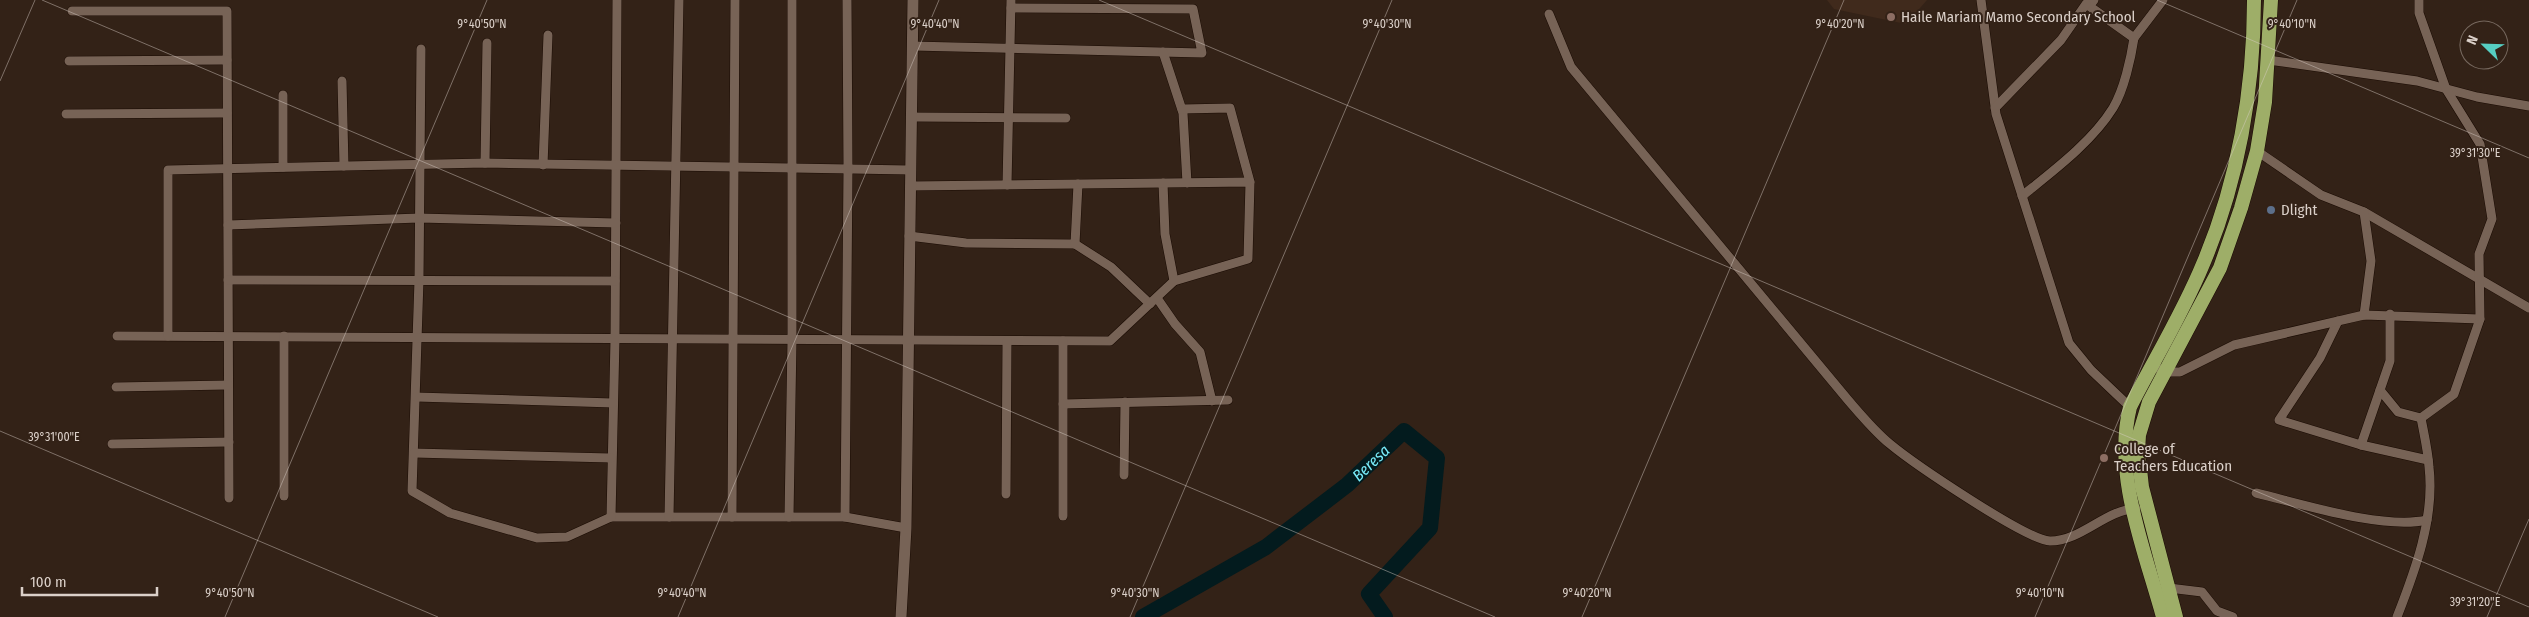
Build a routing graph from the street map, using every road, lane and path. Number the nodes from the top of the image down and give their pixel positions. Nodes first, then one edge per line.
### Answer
1 (617, 0) edge
2 (679, 0) edge
3 (735, 0) edge
4 (792, 0) edge
5 (847, 0) edge
6 (913, 0) edge
7 (1189, 0) edge
8 (1981, 0) edge
9 (2163, 0) edge
10 (2254, 0) edge
11 (2271, 0) edge
12 (2419, 0) edge
13 (2087, 2) edge
14 (1011, 4) edge
15 (1193, 9) junction
16 (72, 11) dead end
17 (1549, 14) dead end
18 (548, 35) dead end
19 (2134, 38) junction
20 (487, 43) dead end
21 (912, 46) junction
22 (1011, 47) junction
23 (420, 49) dead end
24 (1163, 52) junction
25 (227, 60) junction
26 (2268, 60) junction
27 (69, 61) dead end
28 (342, 81) dead end
29 (2446, 89) junction
30 (283, 95) dead end
31 (2529, 106) edge
32 (1995, 108) junction
33 (1182, 109) junction
34 (227, 113) junction
35 (66, 114) dead end
36 (911, 117) junction
37 (1009, 118) junction
38 (1066, 118) dead end
39 (2257, 151) junction
40 (485, 163) junction
41 (419, 164) junction
42 (543, 165) junction
43 (344, 166) junction
44 (616, 166) junction
45 (283, 167) junction
46 (675, 167) junction
47 (734, 168) junction
48 (227, 169) junction
49 (792, 169) junction
50 (848, 169) junction
51 (910, 170) junction
52 (1250, 182) junction
53 (1163, 183) junction
54 (1186, 183) junction
55 (1078, 184) junction
56 (1008, 185) junction
57 (910, 186) junction
58 (2022, 196) junction
59 (2364, 212) junction
60 (419, 218) junction
61 (616, 223) junction
62 (228, 225) junction
63 (909, 236) junction
64 (1075, 244) junction
65 (228, 280) junction
66 (419, 280) junction
67 (615, 281) junction
68 (1174, 281) junction
69 (2481, 281) junction
70 (1153, 301) junction
71 (2529, 308) edge
72 (2390, 314) junction
73 (2364, 315) junction
74 (2480, 319) junction
75 (2338, 321) junction
76 (117, 336) dead end
77 (168, 336) junction
78 (228, 336) junction
79 (284, 336) junction
80 (418, 336) junction
81 (615, 339) junction
82 (672, 339) junction
83 (732, 340) junction
84 (792, 340) junction
85 (845, 340) junction
86 (907, 341) junction
87 (1007, 341) junction
88 (1063, 341) junction
89 (2152, 365) junction
90 (2165, 372) junction
91 (228, 385) junction
92 (116, 387) dead end
93 (2380, 390) junction
94 (416, 397) junction
95 (1212, 400) junction
96 (1228, 400) dead end
97 (613, 402) junction
98 (1125, 402) junction
99 (1063, 404) junction
100 (2130, 407) junction
101 (2421, 418) junction
102 (229, 442) junction
103 (112, 444) dead end
104 (2361, 445) junction
105 (414, 453) junction
106 (611, 458) junction
107 (2428, 460) junction
108 (1124, 475) dead end
109 (2256, 493) dead end
110 (1006, 494) dead end
111 (284, 496) dead end
112 (229, 498) dead end
113 (2133, 508) junction
114 (2148, 510) junction
115 (1063, 516) dead end
116 (610, 517) junction
117 (669, 517) junction
118 (732, 517) junction
119 (789, 517) junction
120 (845, 517) junction
121 (2427, 520) junction
122 (906, 528) junction
123 (2169, 588) junction
124 (901, 617) edge
125 (2162, 617) edge
126 (2176, 617) edge
127 (2233, 617) edge
128 (2397, 617) edge

1 - 44 street
2 - 46 street
3 - 47 street
4 - 49 street
5 - 50 street
6 - 21 street
7 - 15 street
8 - 32 street
9 - 19 street
10 - 89 highway
11 - 26 highway
12 - 29 street
13 - 19 street
13 - 32 street
14 - 15 street
14 - 22 street
15 - 24 street
16 - 25 street
17 - 113 street
18 - 42 street
19 - 58 street
20 - 40 street
21 - 22 street
21 - 36 street
22 - 24 street
22 - 37 street
23 - 41 street
24 - 33 street
25 - 27 street
25 - 34 street
26 - 29 street
26 - 39 highway
28 - 43 street
29 - 31 street
29 - 69 street
30 - 45 street
32 - 58 street
33 - 52 street
33 - 54 street
34 - 35 street
34 - 48 street
36 - 37 street
36 - 51 street
37 - 38 street
37 - 56 street
39 - 59 street
39 - 90 highway
40 - 41 street
40 - 42 street
41 - 43 street
41 - 60 street
42 - 44 street
43 - 45 street
44 - 46 street
44 - 61 street
45 - 48 street
46 - 47 street
46 - 82 street
47 - 49 street
47 - 83 street
48 - 62 street
48 - 77 street
49 - 50 street
49 - 84 street
50 - 51 street
50 - 85 street
51 - 57 street
52 - 54 street
52 - 68 street
53 - 54 street
53 - 55 street
53 - 68 street
55 - 56 street
55 - 64 street
56 - 57 street
57 - 63 street
58 - 100 street
59 - 69 street
59 - 73 street
60 - 61 street
60 - 62 street
60 - 66 street
61 - 67 street
62 - 65 street
63 - 64 street
63 - 86 street
64 - 70 street
65 - 66 street
65 - 78 street
66 - 67 street
66 - 80 street
67 - 81 street
68 - 70 street
69 - 71 street
69 - 74 street
70 - 88 street
70 - 95 street
72 - 73 street
72 - 74 street
72 - 93 street
73 - 75 street
74 - 101 street
75 - 90 street
75 - 104 street
76 - 77 street
77 - 78 street
78 - 79 street
78 - 91 street
79 - 80 street
79 - 111 street
80 - 81 street
80 - 94 street
81 - 82 street
81 - 97 street
82 - 83 street
82 - 117 street
83 - 84 street
83 - 118 street
84 - 85 street
84 - 119 street
85 - 86 street
85 - 120 street
86 - 87 street
86 - 122 street
87 - 88 street
87 - 110 street
88 - 99 street
89 - 90 street
89 - 100 highway
90 - 114 highway
91 - 92 street
91 - 102 street
93 - 101 street
93 - 104 street
94 - 97 street
94 - 105 street
95 - 96 street
95 - 98 street
97 - 106 street
98 - 99 street
98 - 108 street
99 - 115 street
100 - 113 highway
101 - 107 street
102 - 103 street
102 - 112 street
104 - 107 street
105 - 106 street
105 - 116 street
106 - 116 street
107 - 121 street
109 - 121 street
113 - 114 street
113 - 125 highway
114 - 123 highway
116 - 117 street
117 - 118 street
118 - 119 street
119 - 120 street
120 - 122 street
121 - 128 street
122 - 124 street
123 - 126 highway
123 - 127 street

